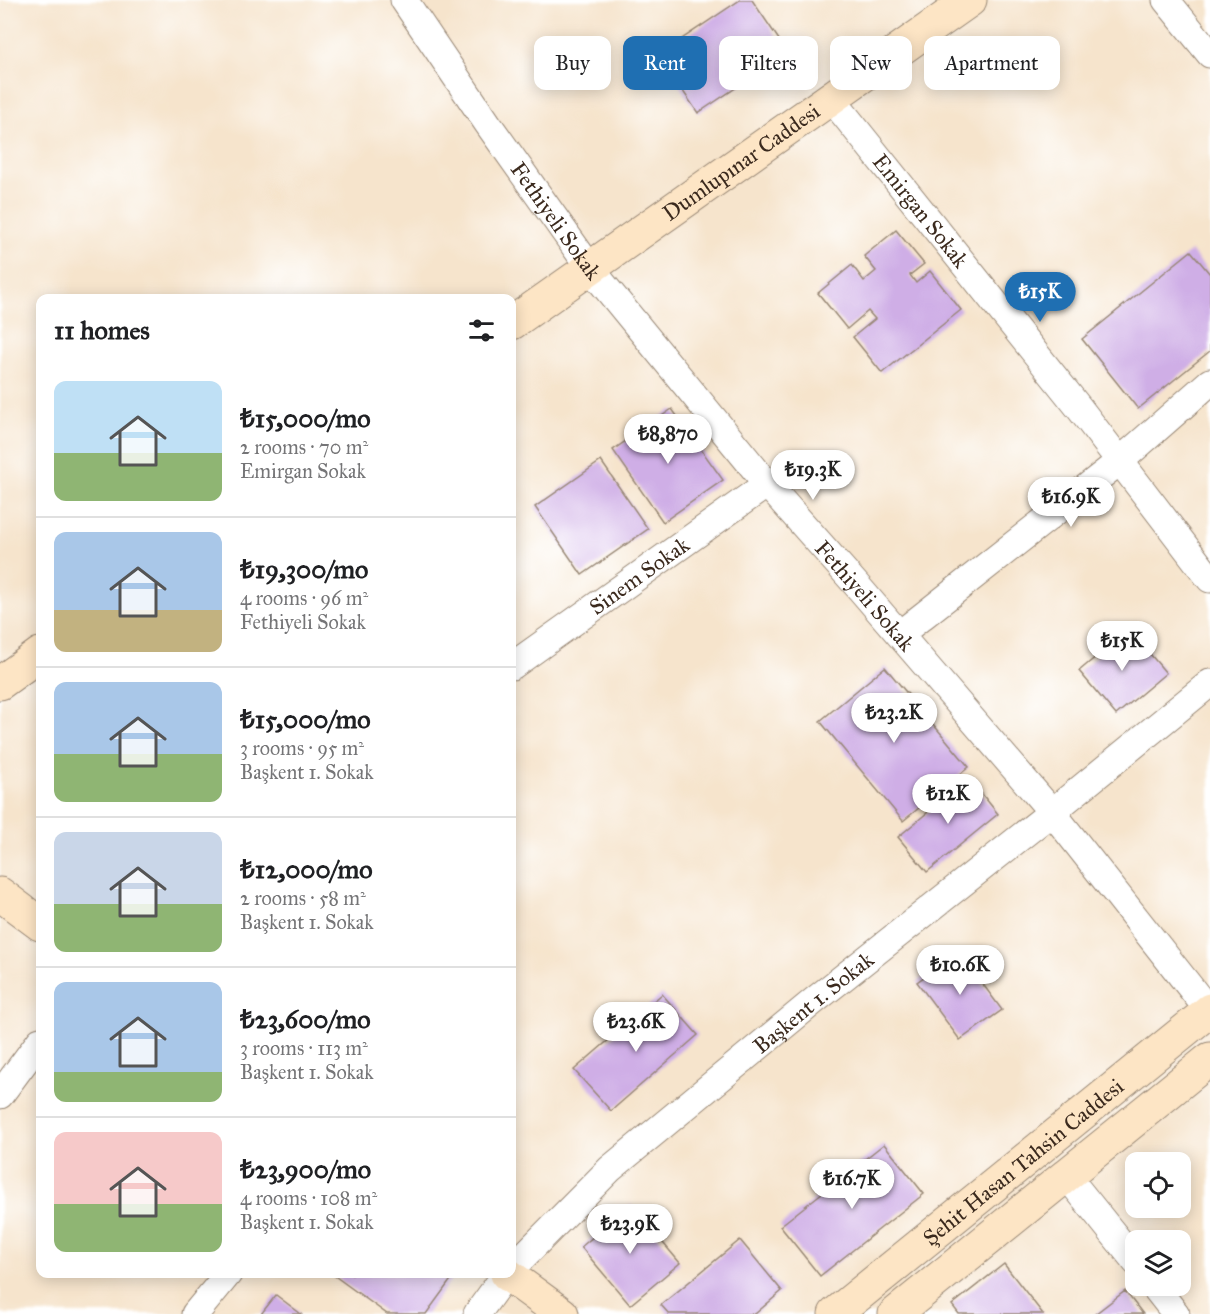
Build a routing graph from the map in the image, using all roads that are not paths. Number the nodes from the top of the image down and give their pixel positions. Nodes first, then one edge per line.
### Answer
1 (404, 0) edge
2 (970, 0) edge
3 (1166, 0) edge
4 (1210, 54) edge
5 (831, 98) junction
6 (590, 268) junction
7 (516, 320) edge
8 (1210, 382) edge
9 (1119, 461) junction
10 (767, 484) junction
11 (1210, 579) edge
12 (900, 634) junction
13 (36, 657) edge
14 (516, 663) edge
15 (0, 683) edge
16 (1210, 683) edge
17 (1052, 812) junction
18 (0, 894) edge
19 (36, 921) edge
20 (1209, 1010) edge
21 (36, 1046) edge
22 (1210, 1059) edge
23 (0, 1095) edge
24 (1066, 1175) junction
25 (1125, 1248) edge
26 (516, 1264) edge
27 (225, 1278) edge
28 (504, 1278) edge
29 (512, 1278) edge
30 (1162, 1296) edge
31 (195, 1314) edge
32 (477, 1314) edge
33 (562, 1314) edge
34 (835, 1314) edge
35 (895, 1314) edge
36 (1176, 1314) edge

1 - 6 street, Fethiyeli Sokak
2 - 5 main road, Dumlupınar Caddesi
3 - 4 street
5 - 6 main road, Dumlupınar Caddesi
5 - 9 street, Emirgan Sokak
6 - 7 main road, Dumlupınar Caddesi
6 - 10 street, Fethiyeli Sokak
8 - 9 street
9 - 11 street, Emirgan Sokak
9 - 12 street
10 - 12 street, Fethiyeli Sokak
10 - 14 street, Sinem Sokak
12 - 17 street, Fethiyeli Sokak
13 - 15 main road
16 - 17 street, Başkent 1. Sokak
17 - 20 street, Fethiyeli Sokak
17 - 26 street, Başkent 1. Sokak
18 - 19 main road
20 - 34 main road, Şehit Hasan Tahsin Caddesi
21 - 23 street
22 - 24 main road, Şehit Hasan Tahsin Caddesi
24 - 25 street
24 - 35 main road, Şehit Hasan Tahsin Caddesi
27 - 31 street
28 - 32 street
29 - 33 main road
30 - 36 street

